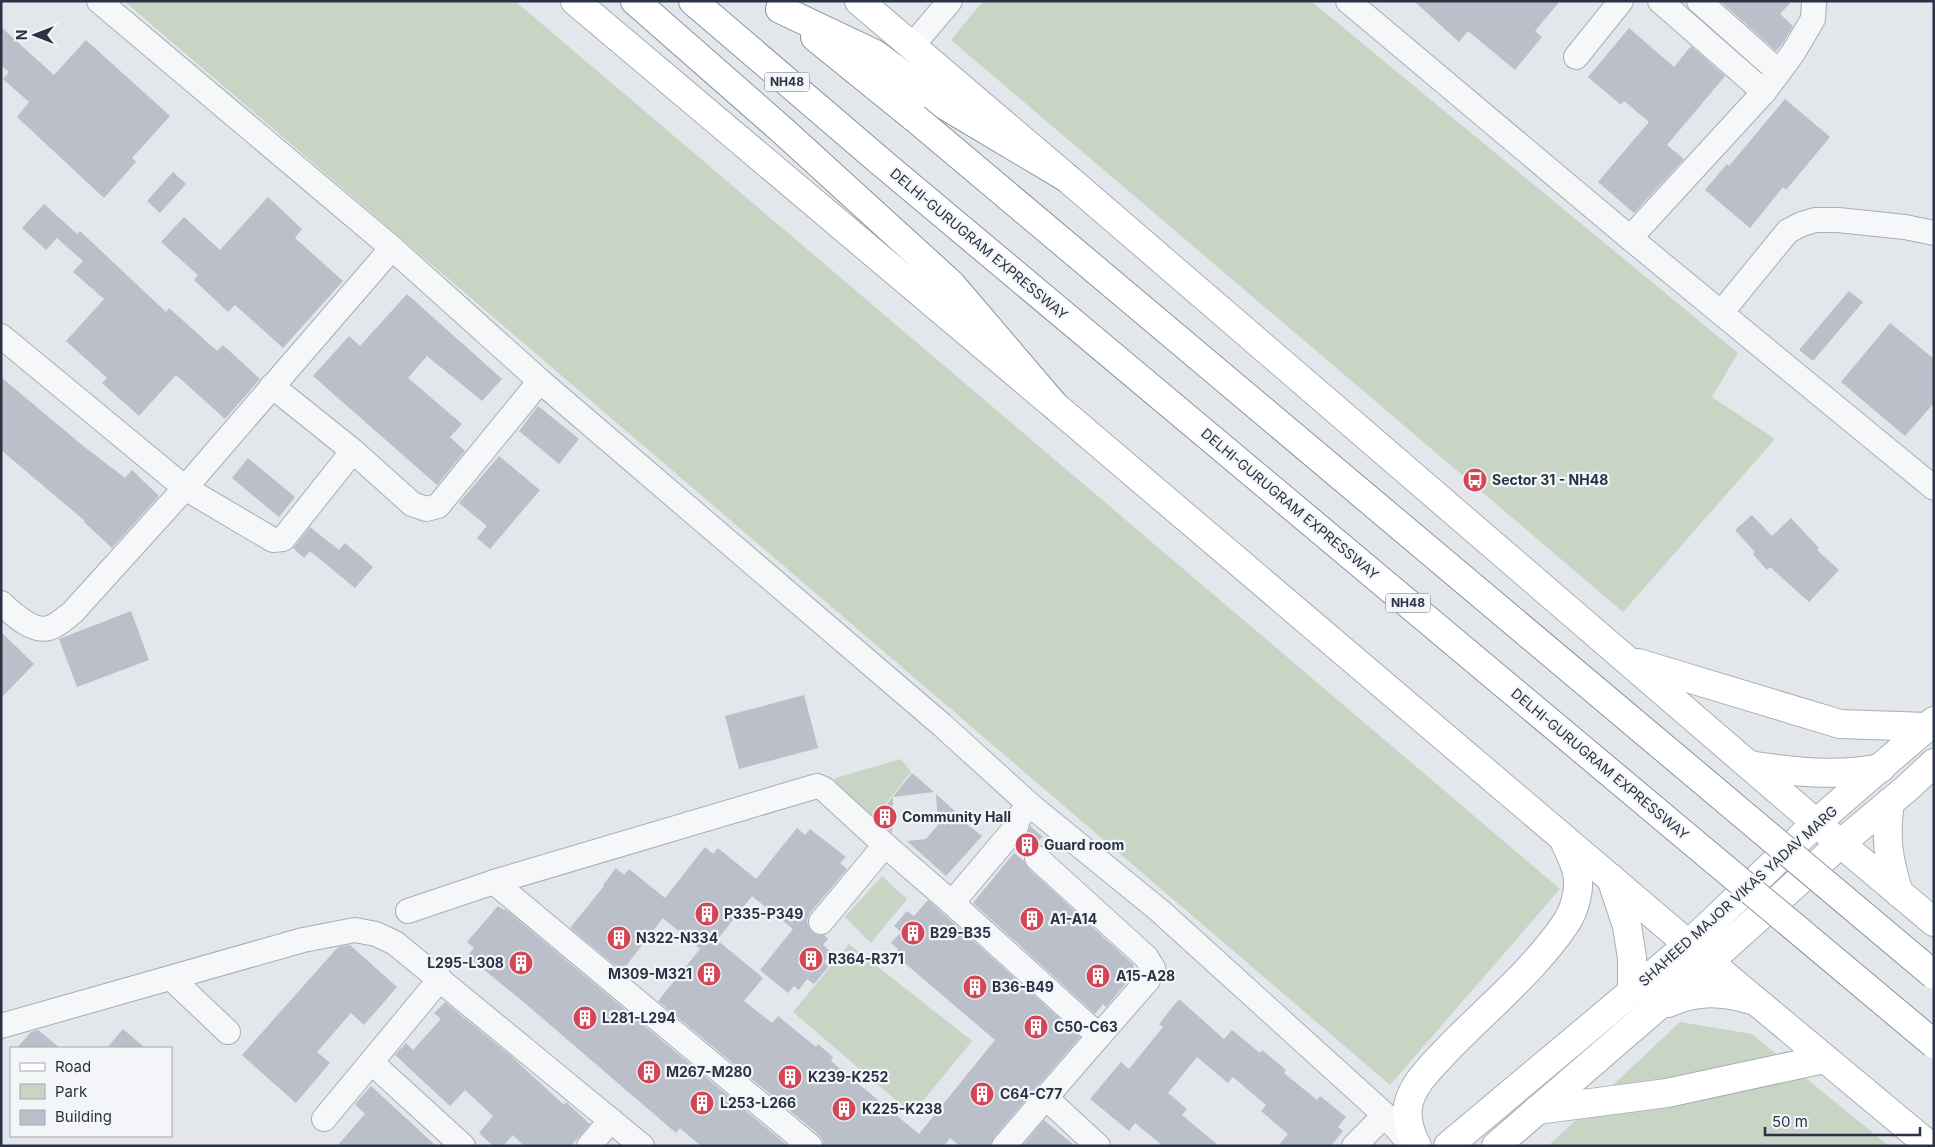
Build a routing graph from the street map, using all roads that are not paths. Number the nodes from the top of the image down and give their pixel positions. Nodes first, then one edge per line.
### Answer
1 (99, 1) edge
2 (575, 1) edge
3 (635, 1) edge
4 (693, 1) edge
5 (859, 1) edge
6 (950, 1) edge
7 (1348, 1) edge
8 (1621, 1) edge
9 (1660, 1) edge
10 (1699, 1) edge
11 (1814, 1) edge
12 (775, 5) edge
13 (912, 46) junction
14 (1576, 57) dead end
15 (1779, 72) junction
16 (1764, 92) junction
17 (1067, 178) junction
18 (1934, 233) edge
19 (1630, 238) junction
20 (392, 248) junction
21 (1721, 313) junction
22 (1, 336) edge
23 (540, 381) junction
24 (272, 386) junction
25 (1055, 406) junction
26 (353, 451) junction
27 (185, 488) junction
28 (1934, 488) edge
29 (1, 603) edge
30 (1627, 660) junction
31 (1930, 724) edge
32 (1934, 763) edge
33 (1748, 765) junction
34 (1881, 768) junction
35 (1890, 802) junction
36 (1024, 811) junction
37 (1816, 823) junction
38 (1562, 837) junction
39 (1840, 844) junction
40 (884, 846) junction
41 (1037, 858) dead end
42 (1610, 878) junction
43 (494, 882) junction
44 (1899, 893) junction
45 (948, 899) junction
46 (408, 911) dead end
47 (821, 922) dead end
48 (1934, 922) edge
49 (1689, 944) junction
50 (1709, 962) junction
51 (1934, 975) edge
52 (171, 978) junction
53 (440, 979) junction
54 (1632, 991) junction
55 (1756, 1001) junction
56 (1654, 1010) junction
57 (1, 1026) edge
58 (228, 1032) dead end
59 (1099, 1036) junction
60 (1934, 1044) edge
61 (1824, 1059) junction
62 (371, 1062) junction
63 (1046, 1098) junction
64 (1537, 1110) junction
65 (1385, 1115) junction
66 (324, 1119) dead end
67 (611, 1120) junction
68 (463, 1146) edge
69 (589, 1146) edge
70 (642, 1146) edge
71 (810, 1146) edge
72 (1004, 1146) edge
73 (1098, 1146) edge
74 (1354, 1146) edge
75 (1412, 1146) edge
76 (1417, 1146) edge
77 (1448, 1146) edge
78 (1496, 1146) edge
79 (1930, 1146) edge

1 - 20 street
2 - 25 main road
3 - 25 main road
4 - 60 main road, DELHI-GURUGRAM EXPRESSWAY / NH48, bridge
5 - 13 main road
6 - 13 street
7 - 19 street
8 - 14 street
9 - 16 street
10 - 15 street
11 - 15 street
12 - 17 main road
12 - 51 main road, bridge
13 - 17 main road
15 - 16 street
16 - 19 street
17 - 30 main road
18 - 21 street
19 - 21 street
20 - 23 street
20 - 24 street
21 - 28 street
22 - 27 street
23 - 26 street
23 - 36 street
24 - 26 street
24 - 27 street
25 - 38 main road
26 - 27 street
27 - 29 street
30 - 31 main road
30 - 33 main road
31 - 34 main road, SHAHEED MAJOR VIKAS YADAV MARG
32 - 35 main road, SHAHEED MAJOR VIKAS YADAV MARG
33 - 34 main road
33 - 37 main road
34 - 37 main road, SHAHEED MAJOR VIKAS YADAV MARG
35 - 39 main road, SHAHEED MAJOR VIKAS YADAV MARG
35 - 44 main road
36 - 45 street
36 - 65 street
37 - 39 main road
37 - 49 main road, SHAHEED MAJOR VIKAS YADAV MARG
38 - 42 main road
38 - 76 main road
39 - 44 main road
39 - 50 main road, SHAHEED MAJOR VIKAS YADAV MARG
40 - 43 street
40 - 45 street
40 - 47 street
41 - 59 street
42 - 49 main road
42 - 54 main road
43 - 46 street
43 - 71 street
44 - 48 main road
45 - 59 street
49 - 50 main road
49 - 54 main road, SHAHEED MAJOR VIKAS YADAV MARG
50 - 55 main road
50 - 56 main road, SHAHEED MAJOR VIKAS YADAV MARG
52 - 53 street
52 - 57 street
52 - 58 street
53 - 62 street
53 - 67 street
54 - 77 main road, SHAHEED MAJOR VIKAS YADAV MARG
55 - 56 main road
55 - 61 main road
56 - 64 main road, SHAHEED MAJOR VIKAS YADAV MARG
59 - 63 street
61 - 64 main road
61 - 79 main road
62 - 66 street
62 - 68 street
63 - 72 street
63 - 73 street
64 - 78 main road, SHAHEED MAJOR VIKAS YADAV MARG
65 - 74 street
65 - 75 street
67 - 69 street
67 - 70 street

